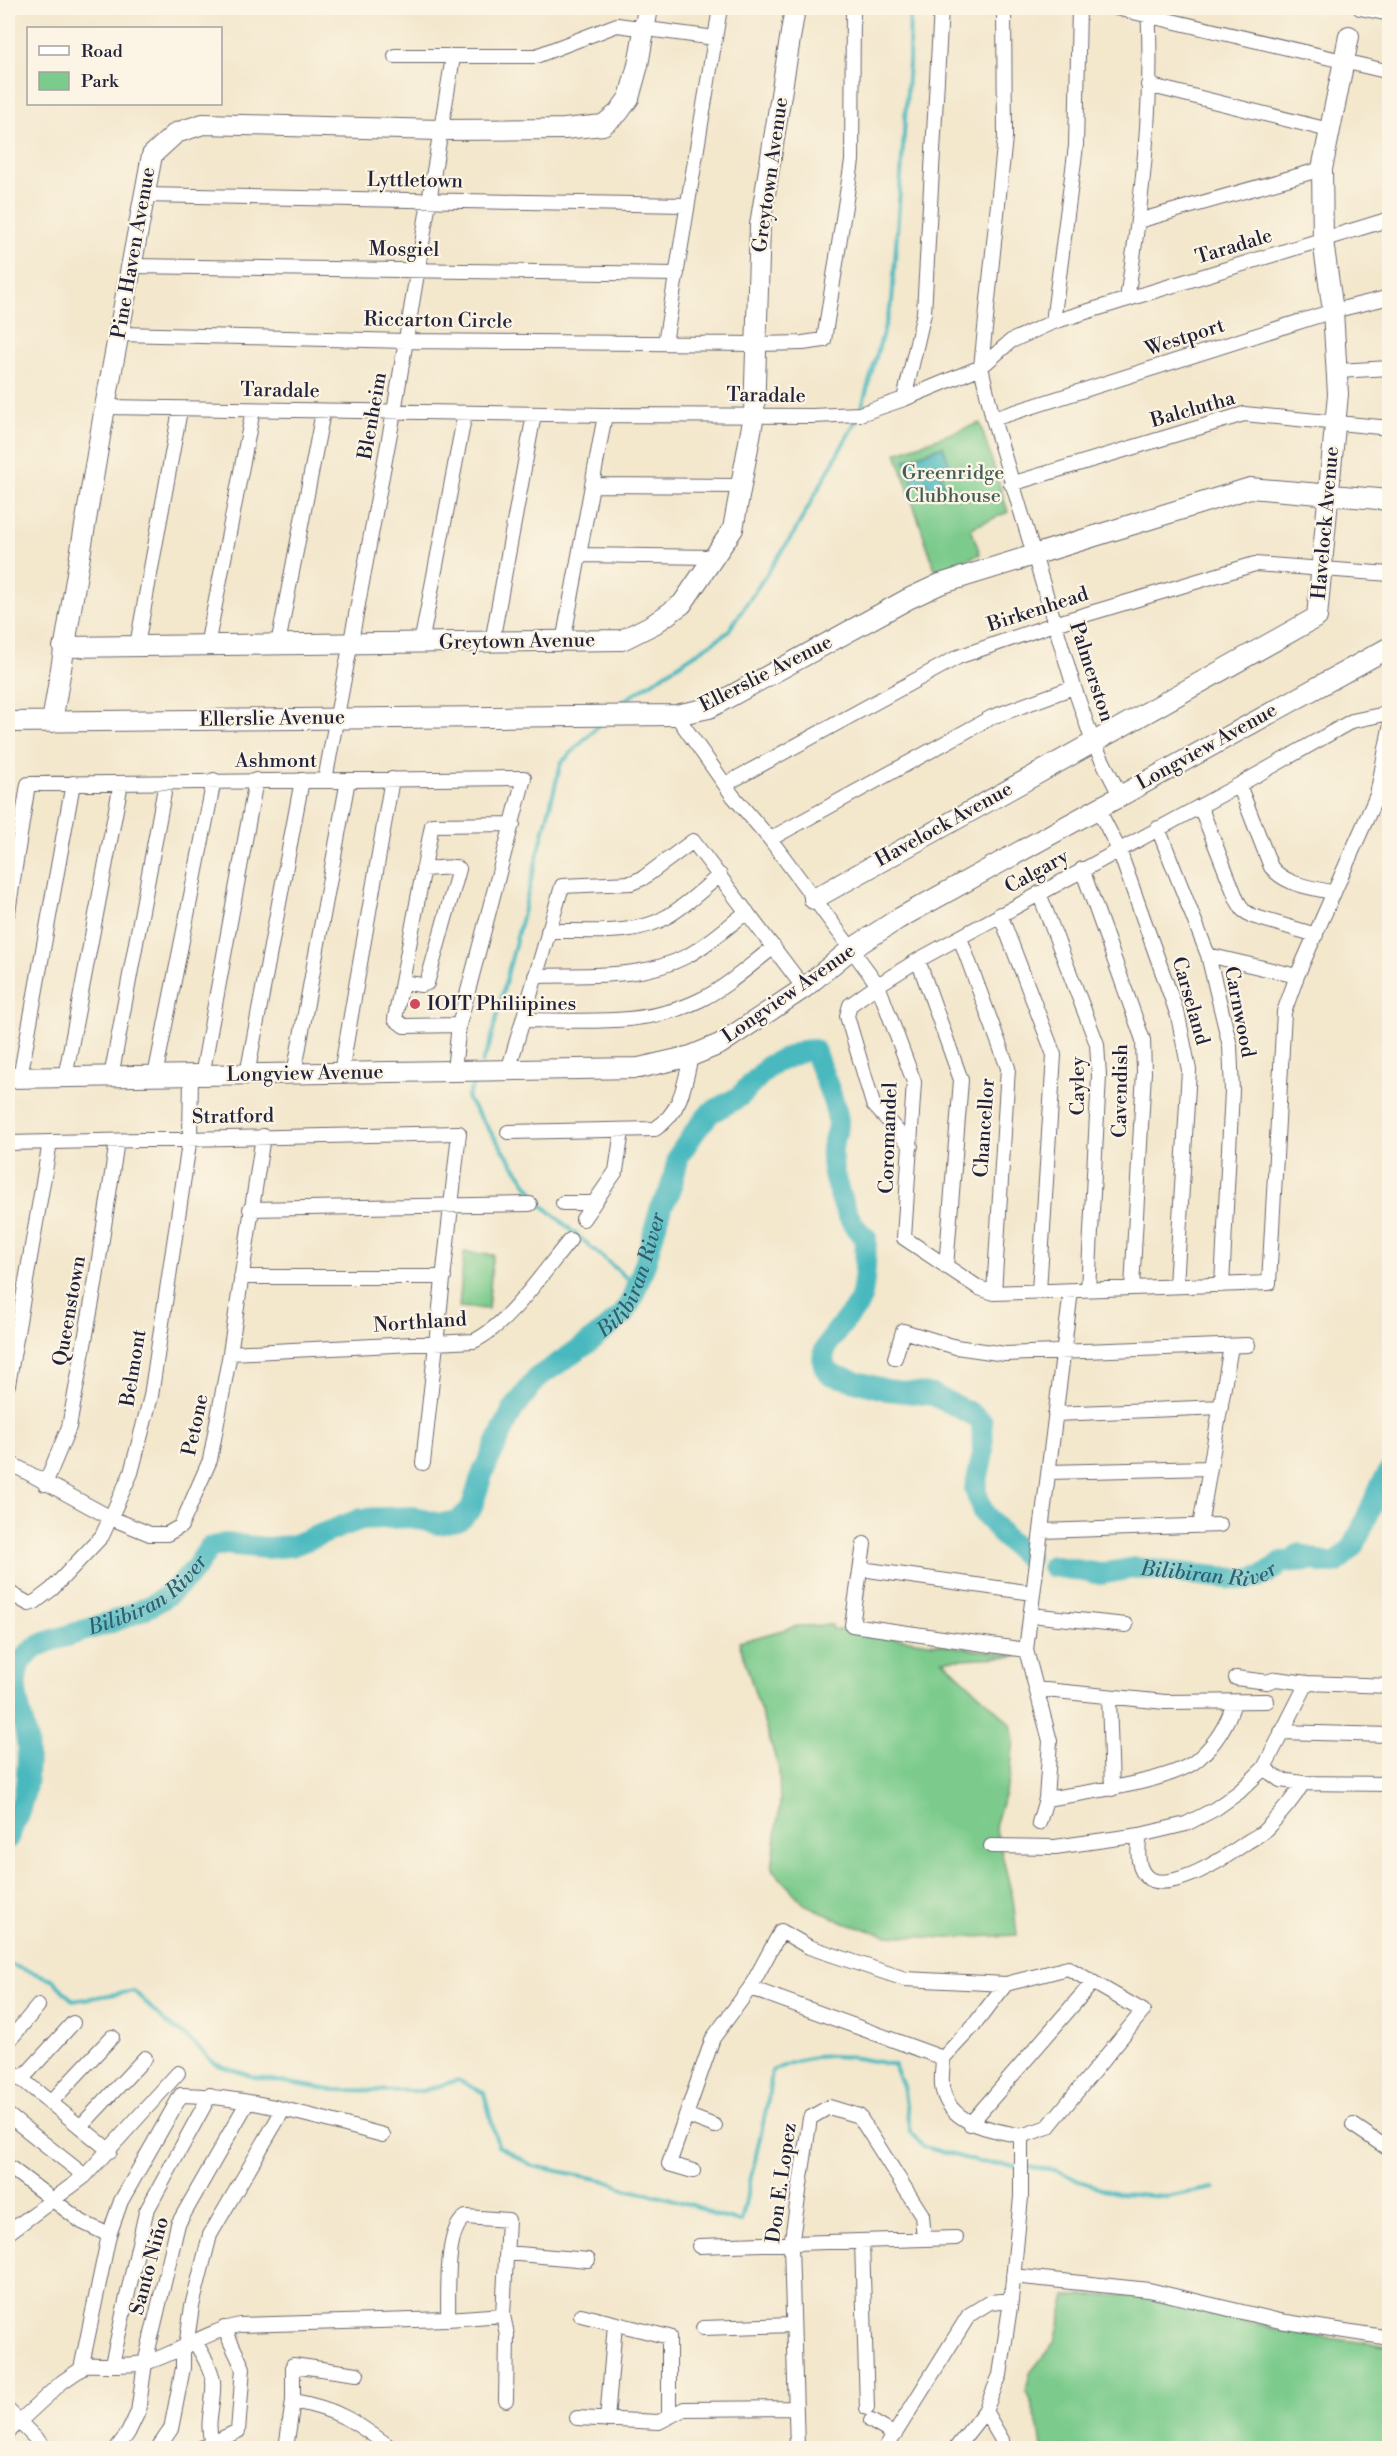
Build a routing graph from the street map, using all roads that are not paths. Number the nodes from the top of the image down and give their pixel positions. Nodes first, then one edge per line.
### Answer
1 (648, 8) edge
2 (720, 8) edge
3 (795, 8) edge
4 (853, 8) edge
5 (941, 8) edge
6 (1004, 8) edge
7 (1079, 8) edge
8 (1116, 8) edge
9 (1360, 8) edge
10 (1148, 11) edge
11 (1389, 14) edge
12 (644, 27) junction
13 (1349, 36) dead end
14 (715, 38) junction
15 (395, 56) dead end
16 (453, 57) junction
17 (1344, 61) junction
18 (1389, 72) edge
19 (1148, 85) junction
20 (440, 130) junction
21 (1329, 130) junction
22 (1322, 169) junction
23 (143, 195) junction
24 (429, 201) junction
25 (686, 205) junction
26 (1389, 219) edge
27 (1138, 221) junction
28 (1323, 241) junction
29 (132, 266) junction
30 (417, 270) junction
31 (676, 274) junction
32 (1389, 297) edge
33 (1127, 299) junction
34 (1333, 311) junction
35 (1053, 322) junction
36 (119, 334) junction
37 (406, 341) junction
38 (665, 343) junction
39 (757, 344) junction
40 (981, 367) junction
41 (1389, 368) edge
42 (1338, 371) junction
43 (904, 399) junction
44 (105, 407) junction
45 (180, 410) junction
46 (253, 410) junction
47 (323, 412) junction
48 (394, 412) junction
49 (465, 413) junction
50 (534, 414) junction
51 (605, 415) junction
52 (754, 415) junction
53 (993, 419) junction
54 (1335, 422) junction
55 (1389, 428) edge
56 (1011, 484) junction
57 (592, 485) junction
58 (742, 486) junction
59 (1328, 494) junction
60 (1389, 500) edge
61 (579, 555) junction
62 (1032, 555) junction
63 (714, 557) junction
64 (1322, 570) junction
65 (1389, 574) edge
66 (1054, 624) junction
67 (492, 642) junction
68 (563, 642) junction
69 (278, 644) junction
70 (421, 644) junction
71 (138, 645) junction
72 (350, 645) junction
73 (207, 646) junction
74 (63, 647) junction
75 (1389, 648) edge
76 (1074, 687) junction
77 (1389, 713) edge
78 (676, 715) junction
79 (336, 718) junction
80 (8, 722) edge
81 (52, 722) junction
82 (1389, 728) edge
83 (1093, 742) junction
84 (392, 779) junction
85 (214, 780) junction
86 (256, 780) junction
87 (302, 780) junction
88 (325, 780) junction
89 (348, 780) junction
90 (166, 782) junction
91 (74, 783) junction
92 (121, 783) junction
93 (726, 784) junction
94 (1239, 785) junction
95 (1120, 795) junction
96 (1200, 806) junction
97 (1098, 809) junction
98 (513, 824) junction
99 (8, 826) edge
100 (1158, 828) junction
101 (22, 829) junction
102 (770, 839) junction
103 (1119, 850) junction
104 (423, 869) junction
105 (1082, 869) junction
106 (720, 875) junction
107 (1334, 892) junction
108 (1040, 893) junction
109 (814, 899) junction
110 (8, 912) edge
111 (747, 912) junction
112 (1000, 914) junction
113 (548, 931) junction
114 (1316, 935) junction
115 (960, 938) junction
116 (774, 947) junction
117 (850, 950) junction
118 (1208, 955) junction
119 (918, 960) junction
120 (536, 976) junction
121 (1297, 976) junction
122 (402, 982) junction
123 (878, 984) junction
124 (804, 988) junction
125 (524, 1020) junction
126 (459, 1025) junction
127 (691, 1056) junction
128 (454, 1070) junction
129 (508, 1071) junction
130 (341, 1073) junction
131 (294, 1074) junction
132 (247, 1075) junction
133 (155, 1076) junction
134 (197, 1076) junction
135 (111, 1077) junction
136 (14, 1078) edge
137 (65, 1078) junction
138 (622, 1131) junction
139 (508, 1132) dead end
140 (263, 1136) junction
141 (190, 1137) junction
142 (117, 1141) junction
143 (50, 1142) junction
144 (8, 1143) edge
145 (911, 1146) junction
146 (563, 1203) dead end
147 (594, 1203) junction
148 (530, 1204) dead end
149 (452, 1205) junction
150 (250, 1209) junction
151 (583, 1219) dead end
152 (570, 1240) dead end
153 (946, 1267) junction
154 (241, 1277) junction
155 (444, 1277) junction
156 (1222, 1285) junction
157 (1176, 1286) junction
158 (1132, 1288) junction
159 (1088, 1290) junction
160 (1040, 1291) junction
161 (1071, 1291) junction
162 (994, 1293) junction
163 (437, 1343) junction
164 (1248, 1345) dead end
165 (1231, 1346) junction
166 (230, 1353) junction
167 (1063, 1353) junction
168 (895, 1358) dead end
169 (8, 1385) edge
170 (1221, 1407) junction
171 (1055, 1414) junction
172 (8, 1462) edge
173 (423, 1463) dead end
174 (1209, 1468) junction
175 (1048, 1472) junction
176 (45, 1484) junction
177 (111, 1518) junction
178 (1220, 1525) dead end
179 (1200, 1526) junction
180 (1041, 1531) junction
181 (864, 1544) dead end
182 (861, 1569) junction
183 (8, 1592) edge
184 (1033, 1593) junction
185 (1030, 1615) junction
186 (1126, 1625) dead end
187 (1026, 1650) junction
188 (1236, 1678) dead end
189 (1307, 1683) junction
190 (1389, 1686) edge
191 (1036, 1689) junction
192 (1109, 1697) junction
193 (1267, 1701) dead end
194 (1234, 1702) junction
195 (1281, 1732) junction
196 (1389, 1735) edge
197 (1264, 1768) junction
198 (1388, 1782) edge
199 (1303, 1783) junction
200 (1112, 1789) junction
201 (1046, 1799) junction
202 (1039, 1823) dead end
203 (1140, 1835) junction
204 (991, 1846) dead end
205 (1093, 1982) junction
206 (1006, 1984) junction
207 (750, 1988) junction
208 (38, 2006) dead end
209 (73, 2024) dead end
210 (112, 2037) dead end
211 (8, 2042) edge
212 (145, 2058) dead end
213 (942, 2058) junction
214 (8, 2068) edge
215 (178, 2073) dead end
216 (21, 2080) junction
217 (210, 2096) junction
218 (51, 2103) junction
219 (247, 2103) junction
220 (283, 2110) junction
221 (8, 2115) edge
222 (686, 2115) junction
223 (970, 2124) junction
224 (1353, 2125) dead end
225 (715, 2126) dead end
226 (80, 2127) junction
227 (383, 2135) dead end
228 (1021, 2136) junction
229 (110, 2151) junction
230 (1389, 2151) edge
231 (8, 2166) edge
232 (693, 2171) dead end
233 (85, 2176) junction
234 (52, 2200) junction
235 (11, 2225) edge
236 (109, 2235) junction
237 (956, 2238) dead end
238 (924, 2239) junction
239 (862, 2242) junction
240 (791, 2245) junction
241 (699, 2246) dead end
242 (507, 2253) junction
243 (588, 2260) dead end
244 (1013, 2276) junction
245 (1011, 2300) junction
246 (503, 2315) junction
247 (581, 2315) dead end
248 (448, 2319) junction
249 (615, 2324) junction
250 (792, 2325) junction
251 (225, 2328) junction
252 (703, 2328) dead end
253 (1389, 2338) edge
254 (188, 2346) junction
255 (145, 2363) junction
256 (112, 2364) junction
257 (82, 2365) junction
258 (357, 2374) dead end
259 (506, 2400) dead end
260 (293, 2401) junction
261 (794, 2408) junction
262 (8, 2410) edge
263 (985, 2411) junction
264 (669, 2417) junction
265 (577, 2418) dead end
266 (607, 2420) junction
267 (19, 2422) junction
268 (8, 2432) edge
269 (895, 2435) junction
270 (206, 2445) edge
271 (44, 2448) edge
272 (117, 2448) edge
273 (158, 2448) edge
274 (286, 2448) edge
275 (391, 2448) edge
276 (797, 2448) edge
277 (886, 2448) edge
278 (956, 2448) edge
279 (1002, 2448) edge

1 - 12 street, Pine Haven Avenue
2 - 14 street
3 - 39 street, Greytown Avenue
4 - 39 street
5 - 43 street
6 - 40 street, Palmerston
7 - 35 street
8 - 10 street
9 - 11 street
10 - 17 street
10 - 19 street
12 - 14 street
12 - 16 street
12 - 20 street, Pine Haven Avenue
13 - 17 street, Havelock Avenue
14 - 25 street
15 - 16 street
16 - 20 street, Blenheim
17 - 18 street
17 - 21 street, Havelock Avenue
19 - 21 street
19 - 27 street
20 - 23 street, Pine Haven Avenue
20 - 24 street, Blenheim
21 - 22 street, Havelock Avenue
22 - 27 street
22 - 28 street, Havelock Avenue
23 - 24 street, Lyttletown
23 - 29 street, Pine Haven Avenue
24 - 25 street, Lyttletown
24 - 30 street, Blenheim
25 - 31 street
26 - 28 street, Taradale
27 - 33 street
28 - 33 street, Taradale
28 - 34 street, Havelock Avenue
29 - 30 street, Mosgiel
29 - 36 street, Pine Haven Avenue
30 - 31 street, Mosgiel
30 - 37 street, Blenheim
31 - 38 street
32 - 34 street, Westport
33 - 35 street, Taradale
34 - 42 street, Havelock Avenue
34 - 53 street, Westport
35 - 40 street, Taradale
36 - 37 street, Riccarton Circle
36 - 44 street, Pine Haven Avenue
37 - 38 street, Riccarton Circle
37 - 48 street, Blenheim
38 - 39 street, Riccarton Circle
39 - 52 street, Greytown Avenue
40 - 43 street, Taradale
40 - 53 street, Palmerston
41 - 42 street
42 - 54 street, Havelock Avenue
43 - 52 street, Taradale
44 - 45 street, Taradale
44 - 74 street, Pine Haven Avenue
45 - 46 street, Taradale
45 - 71 street
46 - 47 street, Taradale
46 - 73 street
47 - 48 street, Taradale
47 - 69 street
48 - 49 street, Taradale
48 - 72 street, Blenheim
49 - 50 street, Taradale
49 - 70 street
50 - 51 street, Taradale
50 - 67 street
51 - 52 street, Taradale
51 - 57 street
52 - 58 street, Greytown Avenue
53 - 56 street, Palmerston
54 - 55 street, Balclutha
54 - 56 street, Balclutha
54 - 59 street, Havelock Avenue
56 - 62 street, Palmerston
57 - 58 street
57 - 61 street
58 - 63 street, Greytown Avenue
59 - 60 street, Ellerslie Avenue
59 - 62 street, Ellerslie Avenue
59 - 64 street, Havelock Avenue
61 - 63 street
61 - 68 street
62 - 66 street, Palmerston
62 - 78 street, Ellerslie Avenue
63 - 68 street, Greytown Avenue
64 - 65 street, Birkenhead
64 - 66 street, Birkenhead
64 - 83 street, Havelock Avenue
66 - 76 street, Palmerston
66 - 93 street, Birkenhead
67 - 68 street, Greytown Avenue
67 - 70 street, Greytown Avenue
69 - 72 street, Greytown Avenue
69 - 73 street, Greytown Avenue
70 - 72 street, Greytown Avenue
71 - 73 street, Greytown Avenue
71 - 74 street, Greytown Avenue
72 - 79 street, Blenheim
74 - 81 street, Pine Haven Avenue
75 - 95 street, Longview Avenue
76 - 83 street, Palmerston
76 - 102 street
77 - 94 street, Calgary
78 - 79 street, Ellerslie Avenue
78 - 93 street, Coromandel
79 - 81 street, Ellerslie Avenue
79 - 88 street, Blenheim
80 - 81 street, Ellerslie Avenue
82 - 107 street
83 - 95 street, Palmerston
83 - 109 street, Havelock Avenue
84 - 89 street, Ashmont
84 - 98 street, Ashmont
84 - 130 street
85 - 86 street, Ashmont
85 - 90 street, Ashmont
85 - 133 street
86 - 87 street, Ashmont
86 - 134 street, Belmont
87 - 88 street, Ashmont
87 - 132 street
88 - 89 street, Ashmont
89 - 131 street
90 - 92 street, Ashmont
90 - 135 street
91 - 92 street, Ashmont
91 - 101 street, Ashmont
91 - 136 street
92 - 137 street
93 - 102 street, Coromandel
94 - 96 street, Calgary
94 - 107 street
95 - 97 street, Longview Avenue
96 - 100 street, Calgary
96 - 114 street
97 - 103 street, Carseland
97 - 117 street, Longview Avenue
98 - 104 street
98 - 126 street
99 - 101 street
100 - 103 street, Calgary
100 - 118 street, Carnwood
101 - 110 street
102 - 109 street, Coromandel
103 - 105 street, Calgary
103 - 157 street, Carseland
104 - 122 street
104 - 122 street
105 - 108 street, Calgary
105 - 158 street, Cavendish
106 - 111 street
106 - 113 street
106 - 113 street
107 - 114 street
108 - 112 street, Calgary
108 - 159 street, Cayley
109 - 117 street, Coromandel
111 - 116 street
111 - 120 street
112 - 115 street, Calgary
112 - 160 street
113 - 120 street
114 - 121 street
115 - 119 street, Calgary
115 - 162 street, Chancellor
116 - 124 street
116 - 125 street
117 - 123 street, Coromandel
117 - 124 street, Longview Avenue
118 - 121 street
118 - 156 street, Carnwood
119 - 123 street, Calgary
119 - 153 street
120 - 125 street
121 - 156 street, Coromandel
122 - 126 street
123 - 145 street, Coromandel
123 - 145 street, Calgary
124 - 127 street, Longview Avenue
125 - 129 street
126 - 128 street
127 - 129 street, Longview Avenue
127 - 138 street
128 - 129 street, Longview Avenue
128 - 130 street, Longview Avenue
130 - 131 street, Longview Avenue
131 - 132 street, Longview Avenue
132 - 134 street, Longview Avenue
133 - 134 street, Longview Avenue
133 - 135 street, Longview Avenue
134 - 141 street, Belmont
135 - 137 street, Longview Avenue
136 - 137 street, Longview Avenue
138 - 139 street
138 - 147 street
140 - 141 street, Stratford
140 - 149 street, Stratford
140 - 150 street, Petone
141 - 142 street, Stratford
141 - 177 street, Belmont
142 - 143 street, Stratford
142 - 176 street, Queenstown
143 - 144 street, Stratford
143 - 169 street
145 - 153 street, Coromandel
146 - 147 street
147 - 151 street
148 - 149 street
149 - 150 street
149 - 155 street
150 - 154 street, Petone
152 - 163 street, Northland
153 - 162 street, Coromandel
154 - 155 street
154 - 166 street, Petone
155 - 163 street
156 - 157 street, Coromandel
157 - 158 street, Coromandel
158 - 159 street, Coromandel
159 - 161 street, Coromandel
160 - 161 street, Coromandel
160 - 162 street, Coromandel
161 - 167 street
163 - 166 street, Northland
163 - 173 street
164 - 165 street
165 - 167 street
165 - 170 street
166 - 177 street, Petone
167 - 168 street
167 - 171 street
170 - 171 street
170 - 174 street
171 - 175 street
172 - 176 street, Petone
174 - 175 street
174 - 179 street
175 - 180 street
176 - 177 street, Petone
177 - 183 street, Belmont
178 - 179 street
179 - 180 street
180 - 184 street
181 - 182 street
182 - 184 street
182 - 187 street
184 - 185 street
185 - 186 street
185 - 187 street
187 - 191 street
188 - 189 street
189 - 190 street
189 - 195 street
191 - 192 street
191 - 201 street
192 - 194 street
192 - 200 street
193 - 194 street
194 - 200 street
195 - 196 street
195 - 197 street
197 - 199 street
197 - 203 street
198 - 199 street
199 - 203 street
200 - 201 street
201 - 202 street
203 - 204 street
205 - 206 street
205 - 223 street
205 - 228 street
206 - 207 street
206 - 213 street
207 - 213 street
207 - 222 street
208 - 211 street
209 - 216 street
210 - 218 street
212 - 226 street
213 - 223 street
214 - 216 street
215 - 229 street
216 - 218 street
217 - 219 street
217 - 236 street
217 - 256 street
218 - 226 street
219 - 220 street
219 - 255 street, Santo Niño
220 - 227 street
220 - 254 street
221 - 233 street
222 - 225 street
222 - 232 street
223 - 228 street
224 - 230 street
226 - 229 street
228 - 244 street
229 - 233 street
231 - 234 street
233 - 234 street
234 - 235 street
234 - 236 street
236 - 257 street
237 - 238 street
238 - 239 street
238 - 240 street, Don E. Lopez
239 - 240 street
239 - 269 street
240 - 241 street
240 - 250 street, Don E. Lopez
242 - 243 street
242 - 246 street
242 - 248 street
244 - 245 street
244 - 253 street
245 - 263 street
245 - 269 street
246 - 248 street
246 - 259 street
247 - 249 street
248 - 251 street
249 - 264 street
249 - 266 street
250 - 252 street
250 - 261 street, Don E. Lopez
251 - 254 street
251 - 270 street
254 - 255 street
254 - 270 street
254 - 273 street
255 - 256 street
255 - 272 street, Santo Niño
256 - 257 street
257 - 267 street
258 - 260 street
260 - 274 street
260 - 275 street
261 - 264 street
261 - 276 street, Don E. Lopez
262 - 267 street
263 - 278 street
263 - 279 street
264 - 266 street
265 - 266 street
267 - 268 street
267 - 271 street
269 - 277 street

